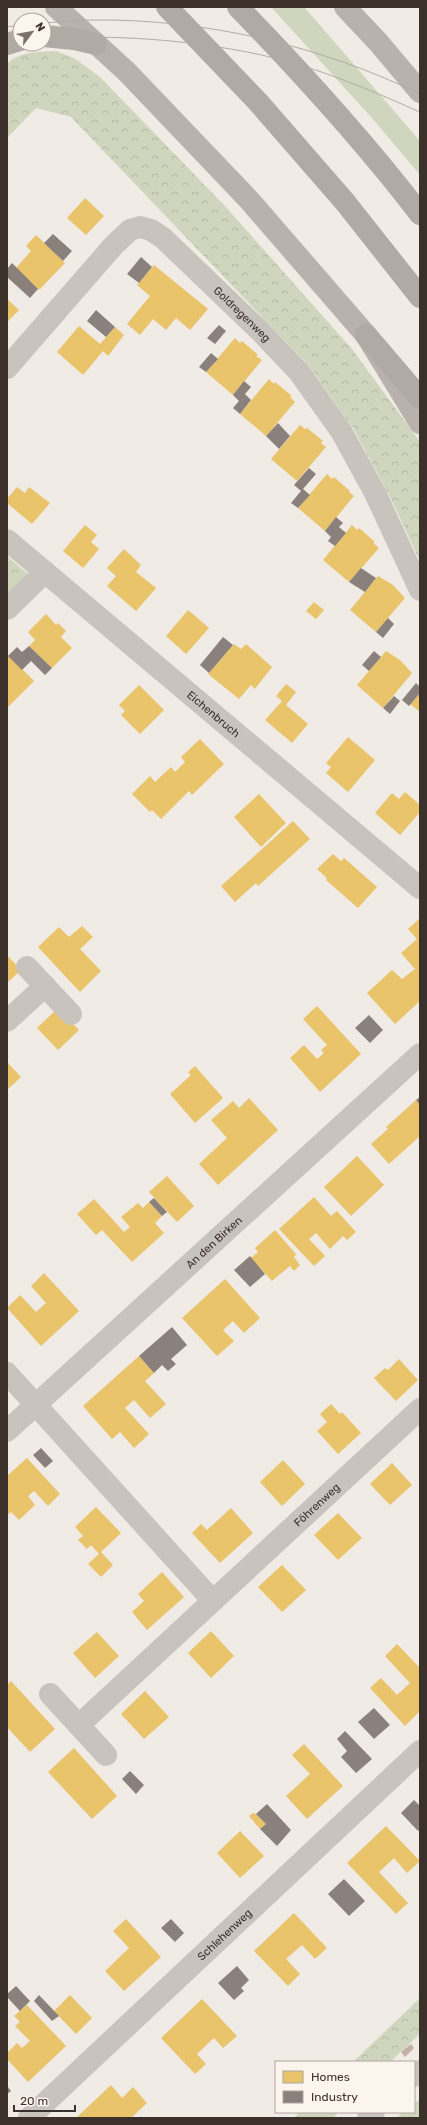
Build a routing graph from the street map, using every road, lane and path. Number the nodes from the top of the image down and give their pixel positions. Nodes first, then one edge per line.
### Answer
1 (56, 7) edge
2 (167, 7) edge
3 (238, 7) edge
4 (345, 7) edge
5 (52, 37) edge
6 (96, 44) junction
7 (420, 92) edge
8 (420, 214) edge
9 (420, 297) edge
10 (366, 335) junction
11 (7, 368) edge
12 (420, 398) edge
13 (420, 423) edge
14 (7, 540) edge
15 (45, 572) junction
16 (420, 590) edge
17 (7, 609) edge
18 (420, 888) edge
19 (27, 968) dead end
20 (45, 986) junction
21 (71, 1014) dead end
22 (7, 1021) edge
23 (420, 1054) edge
24 (7, 1373) edge
25 (37, 1404) junction
26 (420, 1409) edge
27 (7, 1431) edge
28 (213, 1601) junction
29 (50, 1694) dead end
30 (79, 1725) junction
31 (420, 1751) edge
32 (106, 1755) dead end
33 (30, 2118) edge

1 - 6 main road
2 - 9 highway
3 - 8 highway
4 - 7 main road
5 - 6 highway
6 - 10 main road
10 - 12 highway
10 - 13 main road
11 - 16 street, Goldregenweg
14 - 15 street, Eichenbruch
15 - 17 street
15 - 18 street, Eichenbruch
19 - 20 street
20 - 21 street
20 - 22 street
23 - 25 street, An den Birken
24 - 25 street
25 - 27 street, An den Birken
25 - 28 street
26 - 28 street, Föhrenweg
28 - 30 street, Föhrenweg
29 - 30 street
30 - 32 street
31 - 33 street, Schlehenweg

